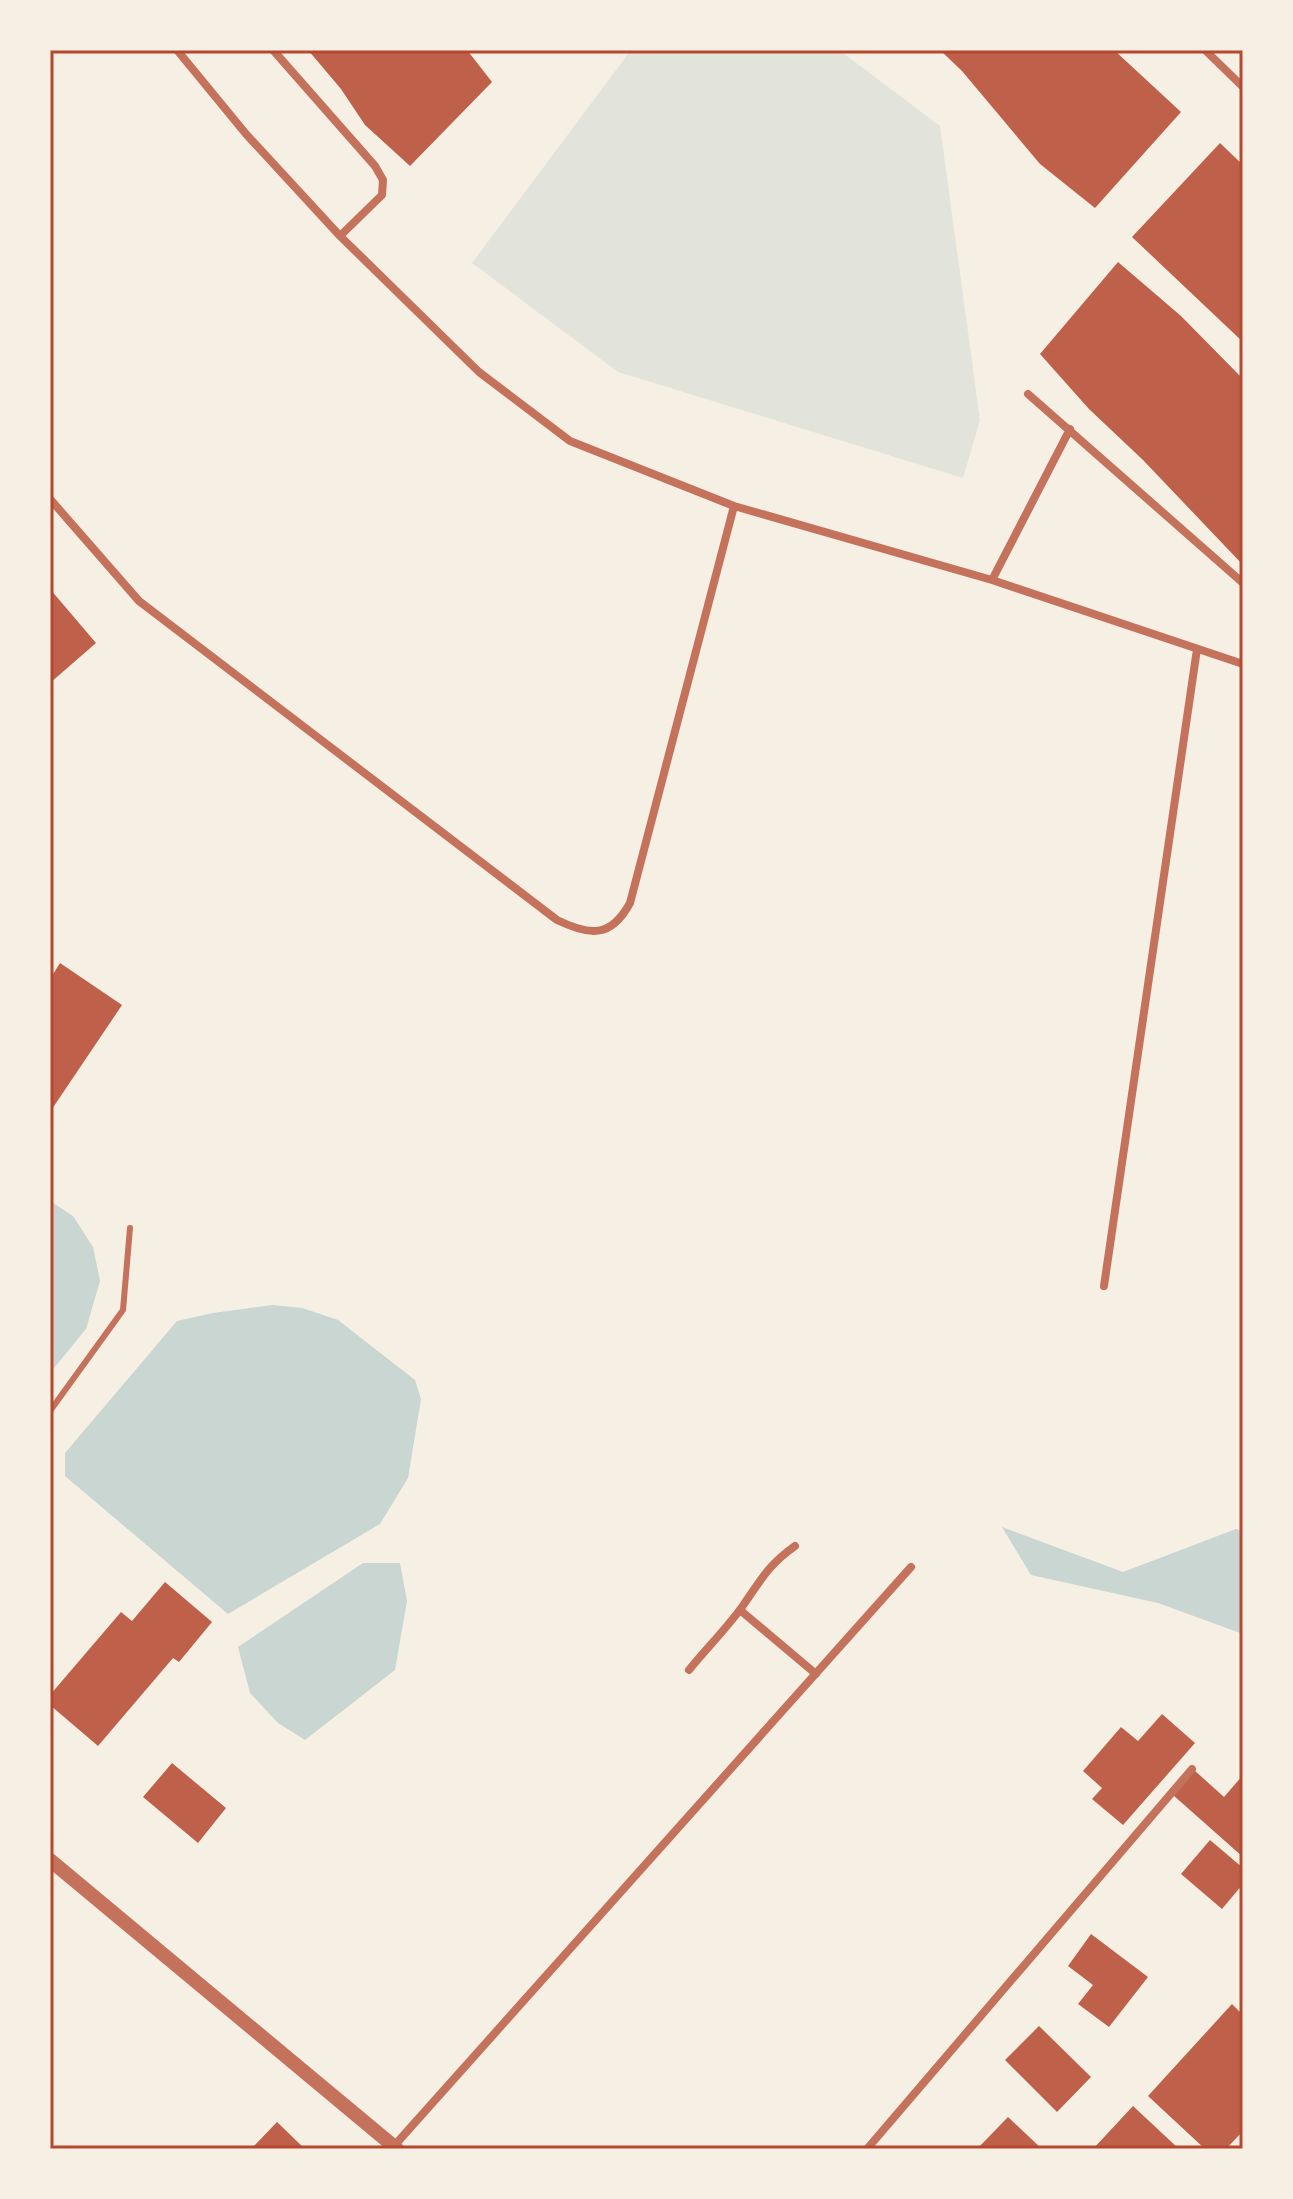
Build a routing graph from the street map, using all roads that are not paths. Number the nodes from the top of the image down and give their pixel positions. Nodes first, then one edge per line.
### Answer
1 (177, 50) edge
2 (273, 50) edge
3 (1205, 50) edge
4 (1243, 87) edge
5 (340, 236) junction
6 (1028, 394) dead end
7 (1070, 429) junction
8 (50, 499) edge
9 (734, 506) junction
10 (992, 580) junction
11 (1243, 583) edge
12 (1197, 649) junction
13 (1243, 664) edge
14 (130, 1228) dead end
15 (1104, 1286) dead end
16 (50, 1411) edge
17 (795, 1546) dead end
18 (911, 1567) dead end
19 (740, 1610) junction
20 (689, 1670) dead end
21 (816, 1674) junction
22 (1192, 1769) dead end
23 (50, 1860) edge
24 (395, 2148) edge
25 (867, 2149) edge

1 - 5 street
2 - 5 street
3 - 4 street
5 - 9 street
6 - 7 street
7 - 10 street
7 - 11 street
8 - 9 street
9 - 10 street
10 - 12 street
12 - 13 street
12 - 15 street
14 - 16 lane
17 - 19 street
18 - 21 street
19 - 20 street
19 - 21 street
21 - 24 street
22 - 25 street
23 - 24 street

